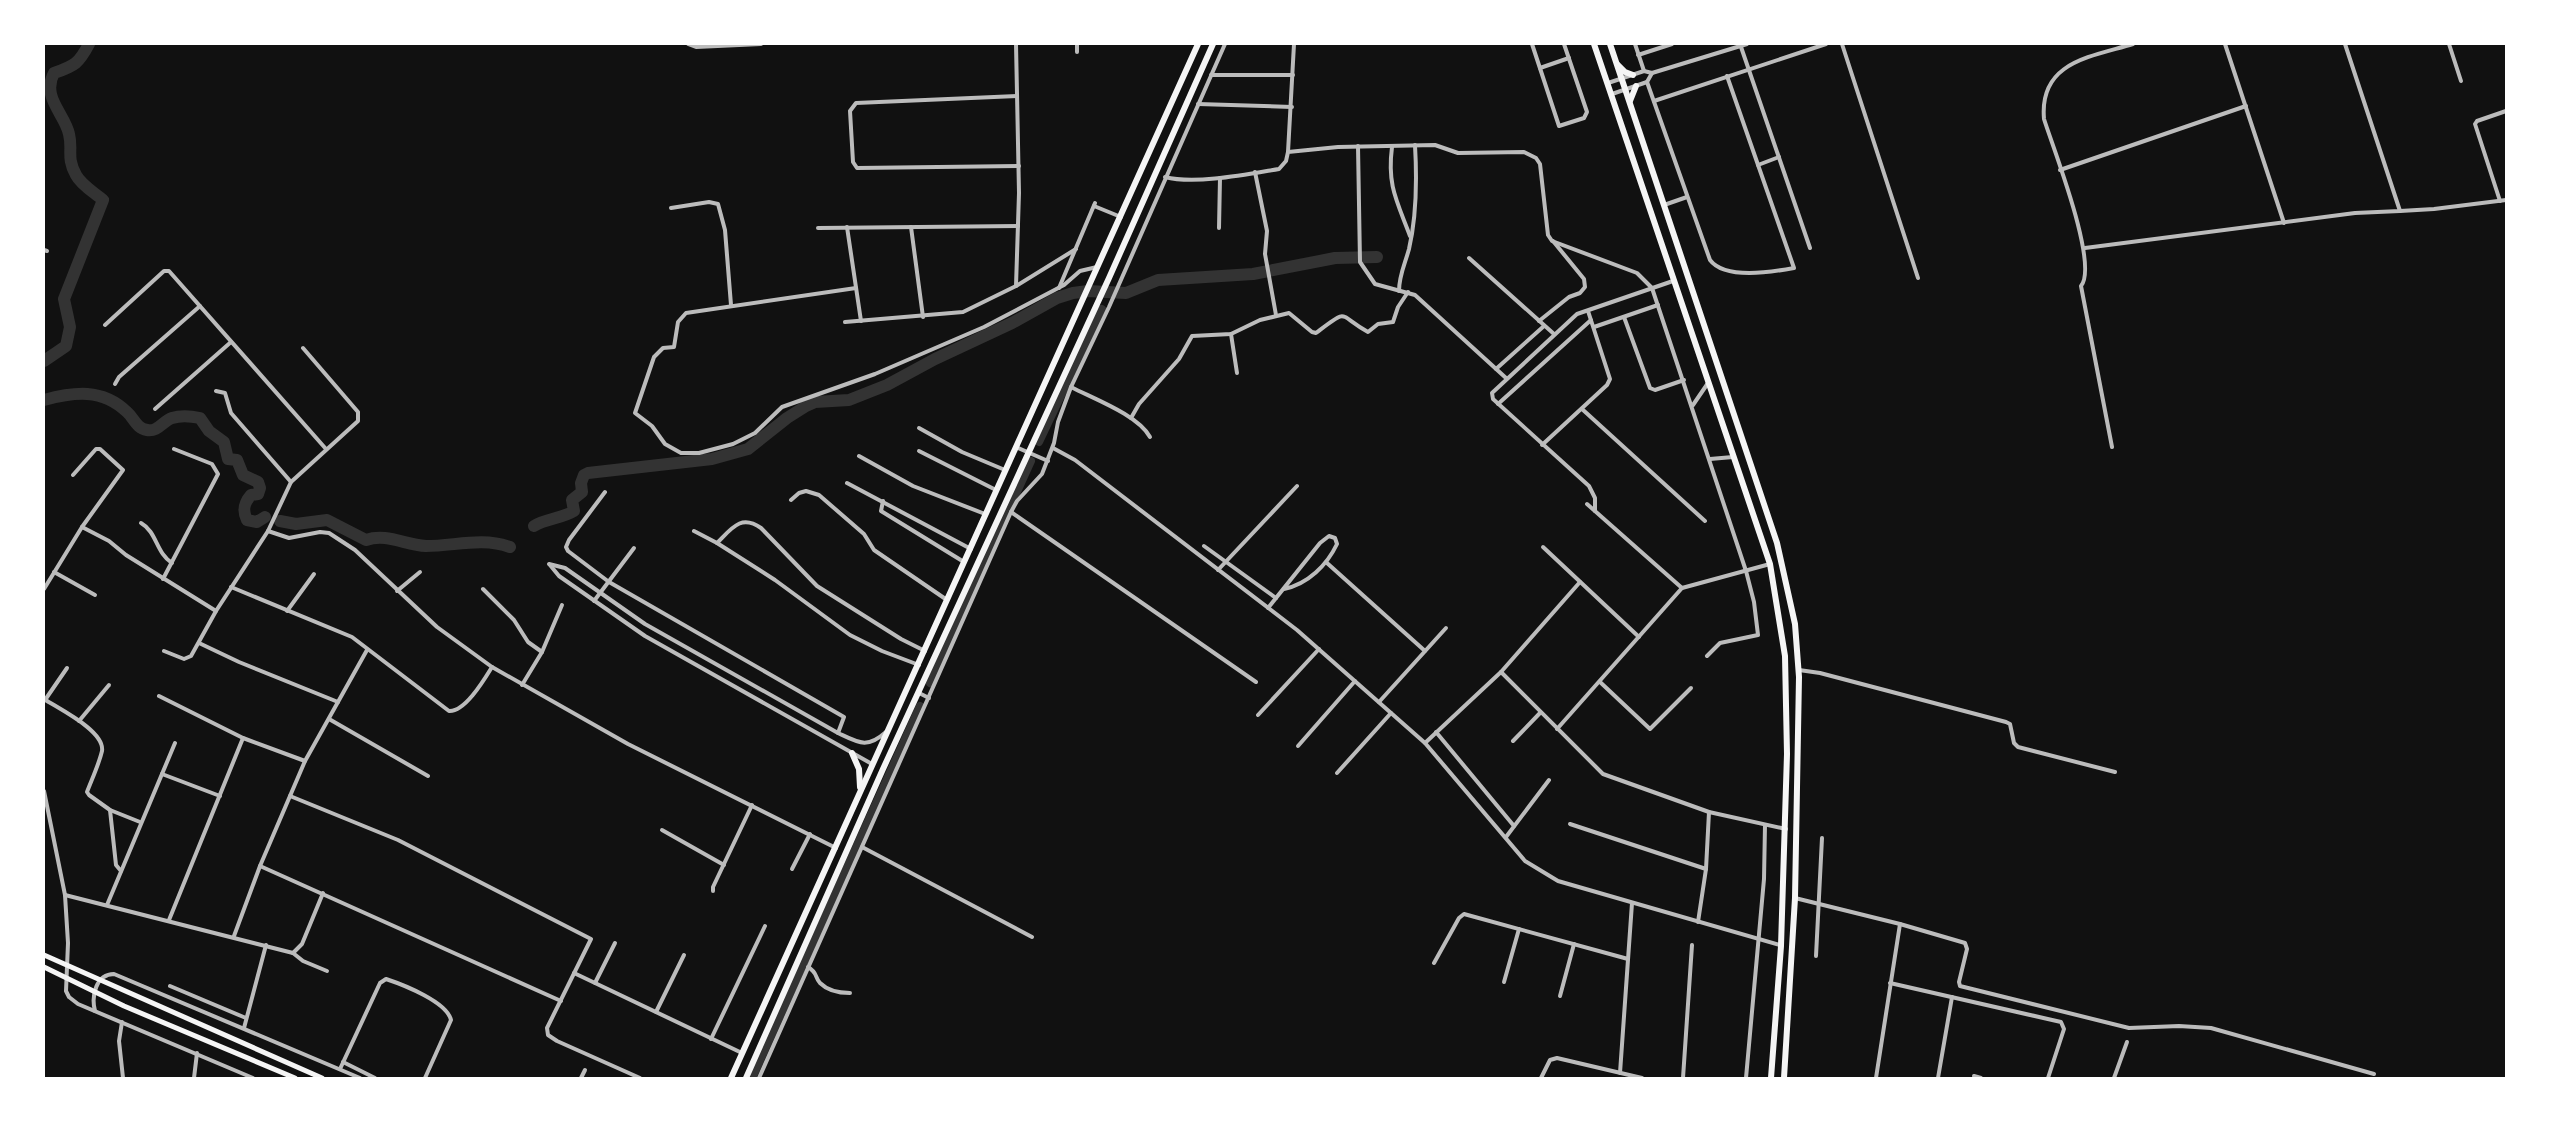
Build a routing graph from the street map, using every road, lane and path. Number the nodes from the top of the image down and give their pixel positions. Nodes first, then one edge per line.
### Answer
1 (688, 44) edge
2 (760, 44) edge
3 (1016, 44) edge
4 (1077, 44) edge
5 (1198, 44) edge
6 (1213, 44) edge
7 (1225, 44) edge
8 (1294, 44) edge
9 (1532, 44) edge
10 (1564, 44) edge
11 (1594, 44) edge
12 (1610, 44) edge
13 (1635, 44) edge
14 (1672, 44) edge
15 (1741, 44) edge
16 (1747, 44) edge
17 (1826, 44) edge
18 (1842, 44) edge
19 (2133, 44) edge
20 (2225, 44) edge
21 (2345, 44) edge
22 (2449, 44) edge
23 (1077, 52) dead end
24 (1638, 55) junction
25 (1569, 58) junction
26 (1616, 62) junction
27 (1540, 68) junction
28 (1749, 68) junction
29 (1644, 71) junction
30 (1652, 73) junction
31 (1211, 75) junction
32 (1293, 75) junction
33 (1633, 75) junction
34 (1727, 76) junction
35 (1622, 78) junction
36 (2462, 81) dead end
37 (1647, 82) junction
38 (1608, 83) junction
39 (1636, 86) junction
40 (1626, 90) junction
41 (1611, 95) junction
42 (1017, 96) junction
43 (1630, 101) junction
44 (1654, 101) junction
45 (1198, 104) junction
46 (2246, 106) junction
47 (1292, 107) junction
48 (2506, 111) edge
49 (1415, 145) junction
50 (1358, 146) junction
51 (1392, 147) junction
52 (1288, 152) junction
53 (1779, 157) junction
54 (1758, 165) junction
55 (1019, 166) junction
56 (2061, 170) junction
57 (1255, 172) junction
58 (1165, 177) junction
59 (1220, 178) junction
60 (1688, 197) junction
61 (2506, 200) edge
62 (2500, 201) junction
63 (1664, 205) junction
64 (671, 208) dead end
65 (2400, 211) junction
66 (1121, 216) junction
67 (2284, 223) junction
68 (1018, 226) junction
69 (847, 227) junction
70 (911, 227) junction
71 (818, 228) dead end
72 (1219, 228) dead end
73 (1410, 236) junction
74 (1552, 241) junction
75 (1810, 248) dead end
76 (2085, 248) junction
77 (1076, 249) junction
78 (1469, 258) dead end
79 (1097, 270) junction
80 (1918, 278) dead end
81 (1673, 281) junction
82 (1016, 286) junction
83 (856, 288) junction
84 (1059, 288) junction
85 (1652, 288) junction
86 (1399, 291) junction
87 (1408, 292) junction
88 (731, 305) junction
89 (200, 306) junction
90 (1658, 306) junction
91 (1588, 311) junction
92 (1276, 315) junction
93 (924, 317) junction
94 (1624, 317) junction
95 (1592, 320) junction
96 (861, 321) junction
97 (1539, 321) junction
98 (845, 322) dead end
99 (105, 325) dead end
100 (1544, 326) junction
101 (1594, 327) junction
102 (1232, 334) junction
103 (1554, 334) junction
104 (231, 342) junction
105 (303, 348) dead end
106 (1496, 369) junction
107 (1237, 373) dead end
108 (1506, 378) junction
109 (1684, 380) junction
110 (1708, 383) junction
111 (115, 384) dead end
112 (1071, 387) junction
113 (216, 391) dead end
114 (1498, 404) junction
115 (1692, 405) junction
116 (154, 409) dead end
117 (1582, 409) junction
118 (1733, 410) junction
119 (1719, 414) junction
120 (1131, 418) junction
121 (1738, 426) junction
122 (919, 428) dead end
123 (1724, 431) junction
124 (1150, 437) dead end
125 (1542, 445) junction
126 (1016, 447) junction
127 (2112, 447) dead end
128 (1053, 448) junction
129 (174, 449) dead end
130 (326, 449) junction
131 (919, 452) dead end
132 (1029, 452) junction
133 (859, 456) dead end
134 (1733, 457) junction
135 (1710, 459) junction
136 (1048, 461) junction
137 (1006, 470) junction
138 (74, 475) dead end
139 (291, 482) junction
140 (847, 483) dead end
141 (1297, 486) dead end
142 (996, 491) junction
143 (605, 492) dead end
144 (791, 500) dead end
145 (883, 501) junction
146 (1587, 504) dead end
147 (1596, 511) junction
148 (1011, 512) junction
149 (986, 514) junction
150 (1705, 521) dead end
151 (141, 523) dead end
152 (82, 527) junction
153 (268, 531) junction
154 (694, 531) dead end
155 (717, 543) junction
156 (1204, 546) dead end
157 (1543, 547) dead end
158 (634, 548) dead end
159 (971, 549) junction
160 (1225, 561) junction
161 (172, 563) junction
162 (964, 563) junction
163 (1327, 563) junction
164 (1770, 564) junction
165 (1218, 570) junction
166 (1746, 571) junction
167 (54, 572) junction
168 (420, 572) dead end
169 (314, 574) dead end
170 (163, 579) junction
171 (609, 582) junction
172 (1580, 582) junction
173 (231, 587) junction
174 (1682, 588) junction
175 (44, 589) edge
176 (483, 589) dead end
177 (1284, 590) junction
178 (397, 591) junction
179 (601, 592) junction
180 (95, 595) dead end
181 (1276, 598) junction
182 (948, 600) junction
183 (594, 601) junction
184 (562, 605) dead end
185 (1268, 608) junction
186 (216, 610) junction
187 (287, 610) junction
188 (1446, 628) dead end
189 (1640, 637) junction
190 (199, 643) junction
191 (1319, 649) junction
192 (367, 650) junction
193 (164, 651) dead end
194 (542, 651) junction
195 (925, 651) junction
196 (1425, 651) junction
197 (1707, 656) dead end
198 (919, 665) junction
199 (492, 667) junction
200 (67, 668) dead end
201 (1799, 670) junction
202 (1501, 672) junction
203 (1355, 681) junction
204 (1256, 682) dead end
205 (1599, 682) junction
206 (109, 685) dead end
207 (522, 685) junction
208 (1691, 688) dead end
209 (919, 693) junction
210 (159, 696) dead end
211 (929, 698) junction
212 (44, 700) edge
213 (338, 702) junction
214 (1379, 702) junction
215 (1391, 713) junction
216 (1540, 713) junction
217 (1258, 715) dead end
218 (329, 719) junction
219 (79, 722) junction
220 (890, 729) junction
221 (1557, 729) junction
222 (1436, 732) junction
223 (838, 733) junction
224 (243, 738) junction
225 (1513, 741) dead end
226 (175, 742) dead end
227 (1425, 743) junction
228 (1298, 746) dead end
229 (852, 753) junction
230 (305, 761) junction
231 (873, 764) junction
232 (2115, 772) dead end
233 (1337, 773) dead end
234 (162, 774) junction
235 (428, 776) dead end
236 (1549, 780) dead end
237 (44, 791) edge
238 (860, 791) junction
239 (220, 796) junction
240 (290, 796) junction
241 (752, 805) junction
242 (110, 810) junction
243 (1709, 812) junction
244 (140, 822) junction
245 (1570, 824) dead end
246 (1765, 825) junction
247 (1514, 826) junction
248 (1785, 829) junction
249 (662, 830) dead end
250 (810, 834) junction
251 (1506, 837) junction
252 (1822, 838) dead end
253 (862, 847) junction
254 (836, 848) junction
255 (724, 865) junction
256 (260, 866) junction
257 (792, 869) dead end
258 (1706, 869) junction
259 (121, 871) junction
260 (713, 891) dead end
261 (323, 893) junction
262 (65, 895) junction
263 (1795, 898) junction
264 (1632, 903) junction
265 (1819, 904) junction
266 (107, 905) junction
267 (169, 920) junction
268 (1698, 922) junction
269 (1900, 924) junction
270 (765, 926) dead end
271 (1519, 929) junction
272 (234, 936) junction
273 (1032, 937) dead end
274 (1757, 939) junction
275 (615, 943) dead end
276 (1574, 944) junction
277 (266, 945) junction
278 (1692, 945) dead end
279 (1781, 946) junction
280 (293, 953) junction
281 (44, 955) edge
282 (684, 955) dead end
283 (1816, 956) dead end
284 (1628, 959) junction
285 (1434, 963) dead end
286 (808, 967) junction
287 (44, 968) edge
288 (327, 971) dead end
289 (574, 973) junction
290 (1504, 982) dead end
291 (595, 983) junction
292 (1890, 983) junction
293 (170, 986) dead end
294 (850, 993) dead end
295 (1560, 996) dead end
296 (1952, 997) junction
297 (561, 1001) junction
298 (95, 1011) junction
299 (656, 1012) junction
300 (247, 1018) junction
301 (122, 1022) junction
302 (244, 1028) junction
303 (711, 1039) junction
304 (2127, 1042) dead end
305 (197, 1053) junction
306 (742, 1053) junction
307 (343, 1062) junction
308 (340, 1069) junction
309 (585, 1070) dead end
310 (1620, 1073) junction
311 (2374, 1074) dead end
312 (1974, 1076) dead end
313 (123, 1078) edge
314 (194, 1078) edge
315 (253, 1078) edge
316 (295, 1078) edge
317 (322, 1078) edge
318 (360, 1078) edge
319 (375, 1078) edge
320 (425, 1078) edge
321 (581, 1078) edge
322 (640, 1078) edge
323 (731, 1078) edge
324 (746, 1078) edge
325 (759, 1078) edge
326 (1541, 1078) edge
327 (1642, 1078) edge
328 (1683, 1078) edge
329 (1746, 1078) edge
330 (1771, 1078) edge
331 (1784, 1078) edge
332 (1876, 1078) edge
333 (1938, 1078) edge
334 (1981, 1078) edge
335 (2048, 1078) edge
336 (2114, 1078) edge

1 - 2 street
3 - 42 street
4 - 23 street
5 - 66 main road
6 - 132 main road
7 - 31 street
8 - 32 street
9 - 27 street
10 - 25 street
11 - 38 main road
12 - 26 main road
13 - 24 street
14 - 24 street
15 - 16 street
15 - 28 street
15 - 30 street
17 - 28 street
18 - 80 street
19 - 56 street
20 - 46 street
21 - 65 street
22 - 36 street
24 - 29 street
25 - 27 street
25 - 27 street
26 - 33 main road
26 - 35 main road
28 - 34 street
28 - 53 street
29 - 30 street
29 - 33 street
30 - 37 street
31 - 32 street
31 - 45 street
32 - 47 street
33 - 35 street
34 - 44 street
34 - 54 street
35 - 38 street
35 - 40 main road
37 - 39 street
37 - 44 street
38 - 41 main road
39 - 40 street
39 - 43 main road
40 - 41 street
40 - 43 main road
41 - 81 main road
42 - 55 street
42 - 55 street
43 - 63 main road
44 - 60 street
45 - 47 street
45 - 58 street
46 - 56 street
46 - 67 street
47 - 52 street
48 - 62 street
49 - 51 street
49 - 73 street
49 - 74 street
50 - 51 street
50 - 52 street
50 - 86 street
51 - 73 street
52 - 57 street
53 - 54 street
53 - 75 street
54 - 60 street
55 - 68 street
56 - 76 street
57 - 59 street
57 - 92 street
58 - 59 street
58 - 112 street
59 - 72 street
60 - 63 street
61 - 62 street
62 - 65 street
63 - 118 main road
64 - 88 street
65 - 67 street
66 - 77 street
66 - 79 main road
67 - 76 street
68 - 70 street
68 - 82 street
69 - 70 street
69 - 71 street
69 - 83 street
70 - 93 street
73 - 86 street
74 - 85 street
74 - 97 street
76 - 127 street
77 - 82 street
77 - 84 street
78 - 97 street
79 - 84 street
79 - 126 main road
81 - 85 street
81 - 110 main road
82 - 93 street
83 - 88 street
83 - 96 street
84 - 88 street
85 - 90 street
85 - 91 street
86 - 87 street
87 - 92 street
87 - 106 street
89 - 99 street
89 - 104 street
89 - 111 street
90 - 94 street
90 - 109 street
91 - 95 street
91 - 103 street
92 - 102 street
93 - 96 street
94 - 101 street
94 - 109 street
95 - 101 street
95 - 114 street
96 - 98 street
97 - 100 street
100 - 103 street
100 - 106 street
101 - 117 street
102 - 107 street
102 - 120 street
103 - 108 street
104 - 116 street
104 - 130 street
105 - 130 street
106 - 108 street
108 - 114 street
109 - 115 street
110 - 115 street
110 - 119 main road
112 - 120 street
112 - 128 street
113 - 139 street
114 - 125 street
115 - 135 street
117 - 125 street
117 - 150 street
118 - 119 main road
118 - 121 main road
119 - 123 main road
120 - 124 street
121 - 123 main road
121 - 201 main road
122 - 137 street
123 - 134 main road
125 - 147 street
126 - 132 street
126 - 137 main road
128 - 136 street
128 - 165 street
129 - 161 street
130 - 139 street
131 - 142 street
132 - 136 street
132 - 209 main road
133 - 149 street
134 - 135 street
134 - 164 main road
135 - 166 street
136 - 148 street
137 - 142 main road
138 - 152 street
139 - 153 street
140 - 145 street
141 - 160 street
142 - 149 main road
143 - 171 street
144 - 182 street
145 - 159 street
145 - 162 street
146 - 147 street
147 - 174 street
148 - 204 street
148 - 211 street
149 - 159 main road
151 - 161 street
152 - 167 street
152 - 170 street
153 - 173 street
153 - 178 street
154 - 155 street
155 - 195 street
155 - 198 street
156 - 160 street
157 - 172 street
158 - 171 street
159 - 162 main road
160 - 165 street
160 - 181 street
161 - 170 street
162 - 182 main road
163 - 177 street
163 - 177 street
163 - 196 street
164 - 166 street
164 - 248 main road
165 - 185 street
166 - 174 street
166 - 197 street
167 - 175 street
167 - 180 street
168 - 178 street
169 - 187 street
170 - 186 street
171 - 179 street
171 - 223 street
172 - 189 street
172 - 202 street
173 - 186 street
173 - 187 street
174 - 189 street
176 - 194 street
177 - 181 street
178 - 199 street
179 - 183 street
179 - 183 street
179 - 223 street
181 - 185 street
182 - 195 main road
183 - 229 street
184 - 194 street
185 - 191 street
186 - 190 street
187 - 192 street
188 - 196 street
189 - 205 street
190 - 193 street
190 - 213 street
191 - 203 street
191 - 217 street
192 - 199 street
192 - 213 street
194 - 207 street
195 - 198 main road
196 - 214 street
198 - 220 main road
199 - 207 street
200 - 212 street
201 - 232 street
201 - 263 main road
202 - 216 street
202 - 222 street
203 - 214 street
203 - 228 street
205 - 208 street
205 - 221 street
206 - 219 street
207 - 241 street
209 - 211 street
209 - 324 main road
210 - 224 street
211 - 253 street
212 - 219 street
213 - 218 street
214 - 215 street
215 - 227 street
215 - 233 street
216 - 221 street
216 - 225 street
218 - 230 street
218 - 235 street
219 - 242 street
220 - 223 street
220 - 231 main road
221 - 243 street
222 - 227 street
222 - 247 street
224 - 230 street
224 - 239 street
226 - 234 street
227 - 251 street
229 - 231 street
229 - 238 main road
230 - 240 street
231 - 238 main road
234 - 239 street
234 - 244 street
236 - 247 street
237 - 262 street
238 - 254 main road
239 - 267 street
240 - 256 street
240 - 289 street
241 - 250 street
241 - 255 street
242 - 244 street
242 - 259 street
243 - 246 street
243 - 258 street
244 - 259 street
245 - 258 street
246 - 248 street
246 - 274 street
247 - 251 street
248 - 279 main road
249 - 255 street
250 - 254 street
250 - 257 street
251 - 264 street
252 - 265 street
253 - 273 street
253 - 286 street
254 - 306 main road
255 - 260 street
256 - 261 street
256 - 272 street
258 - 268 street
259 - 266 street
261 - 280 street
261 - 297 street
262 - 266 street
262 - 298 street
263 - 265 street
263 - 331 main road
264 - 268 street
264 - 284 street
265 - 269 street
265 - 283 street
266 - 267 street
267 - 272 street
268 - 274 street
269 - 292 street
269 - 311 street
270 - 303 street
271 - 276 street
271 - 285 street
271 - 290 street
272 - 277 street
274 - 279 street
274 - 329 street
275 - 291 street
276 - 284 street
276 - 295 street
277 - 280 street
277 - 300 street
278 - 328 street
279 - 330 main road
280 - 288 street
281 - 317 main road
282 - 299 street
284 - 310 street
286 - 294 street
286 - 325 street
287 - 316 main road
289 - 291 street
289 - 297 street
291 - 299 street
292 - 296 street
292 - 332 street
293 - 300 street
296 - 333 street
296 - 335 street
297 - 322 street
298 - 301 street
298 - 302 street
299 - 303 street
300 - 302 street
301 - 305 street
301 - 313 street
302 - 308 street
303 - 306 street
304 - 336 street
305 - 314 street
305 - 315 street
306 - 323 main road
307 - 308 street
307 - 319 street
307 - 320 street
308 - 318 street
309 - 321 street
310 - 326 street
310 - 327 street
312 - 334 street

